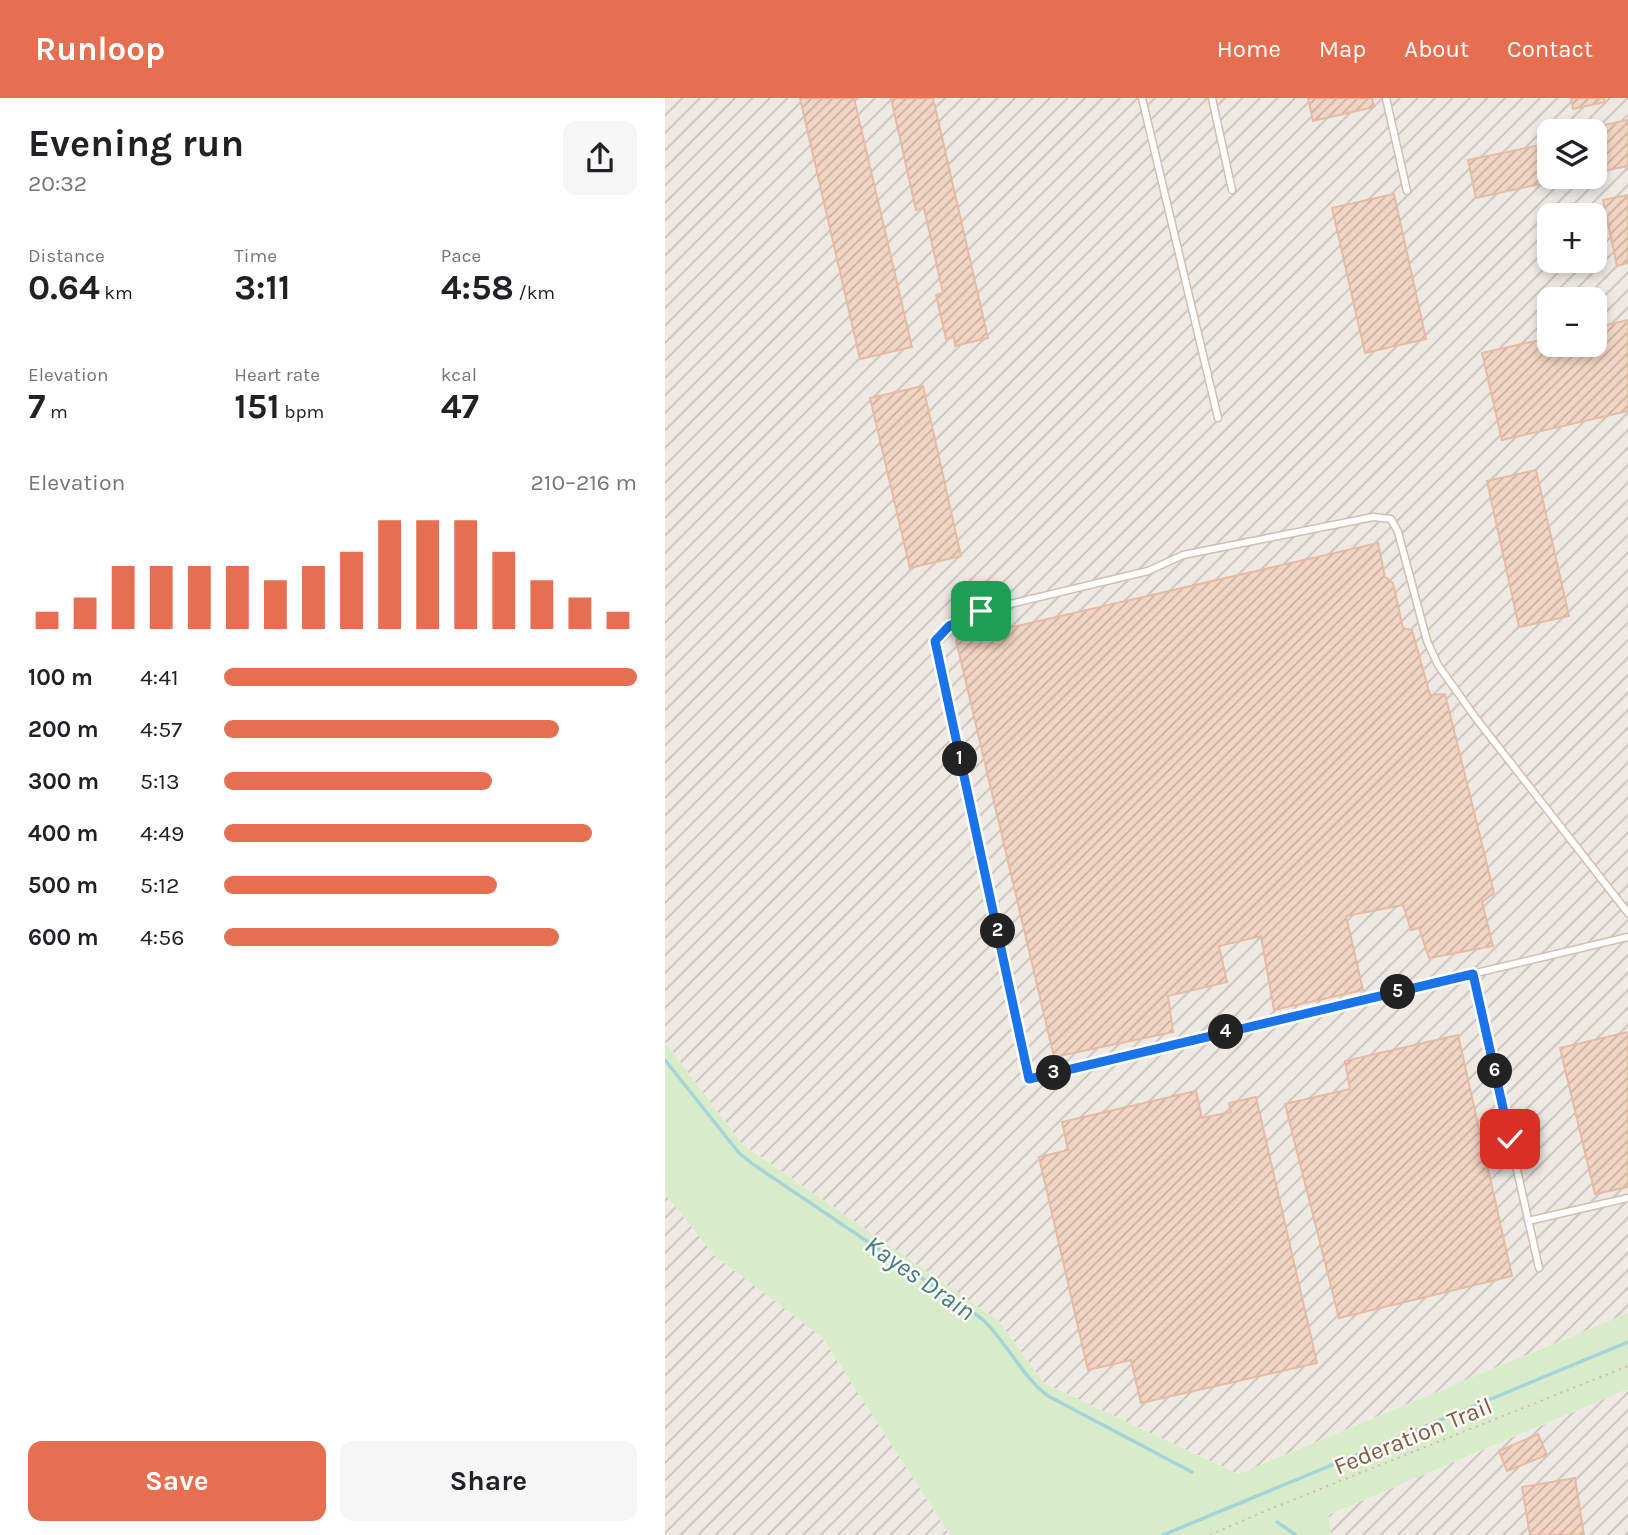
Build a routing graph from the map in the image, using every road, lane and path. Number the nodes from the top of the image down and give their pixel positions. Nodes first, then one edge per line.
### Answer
1 (1142, 98) edge
2 (1212, 98) edge
3 (1385, 98) edge
4 (1232, 190) dead end
5 (1407, 191) dead end
6 (1218, 418) dead end
7 (1628, 913) edge
8 (1628, 937) edge
9 (1473, 974) junction
10 (1628, 1198) edge
11 (1528, 1221) junction
12 (1539, 1268) dead end
13 (1628, 1366) edge
14 (1210, 1535) edge

1 - 6 lane
2 - 4 lane
3 - 5 lane
7 - 9 lane
8 - 9 lane
9 - 11 lane
10 - 11 lane
11 - 12 lane
13 - 14 path, Federation Trail

